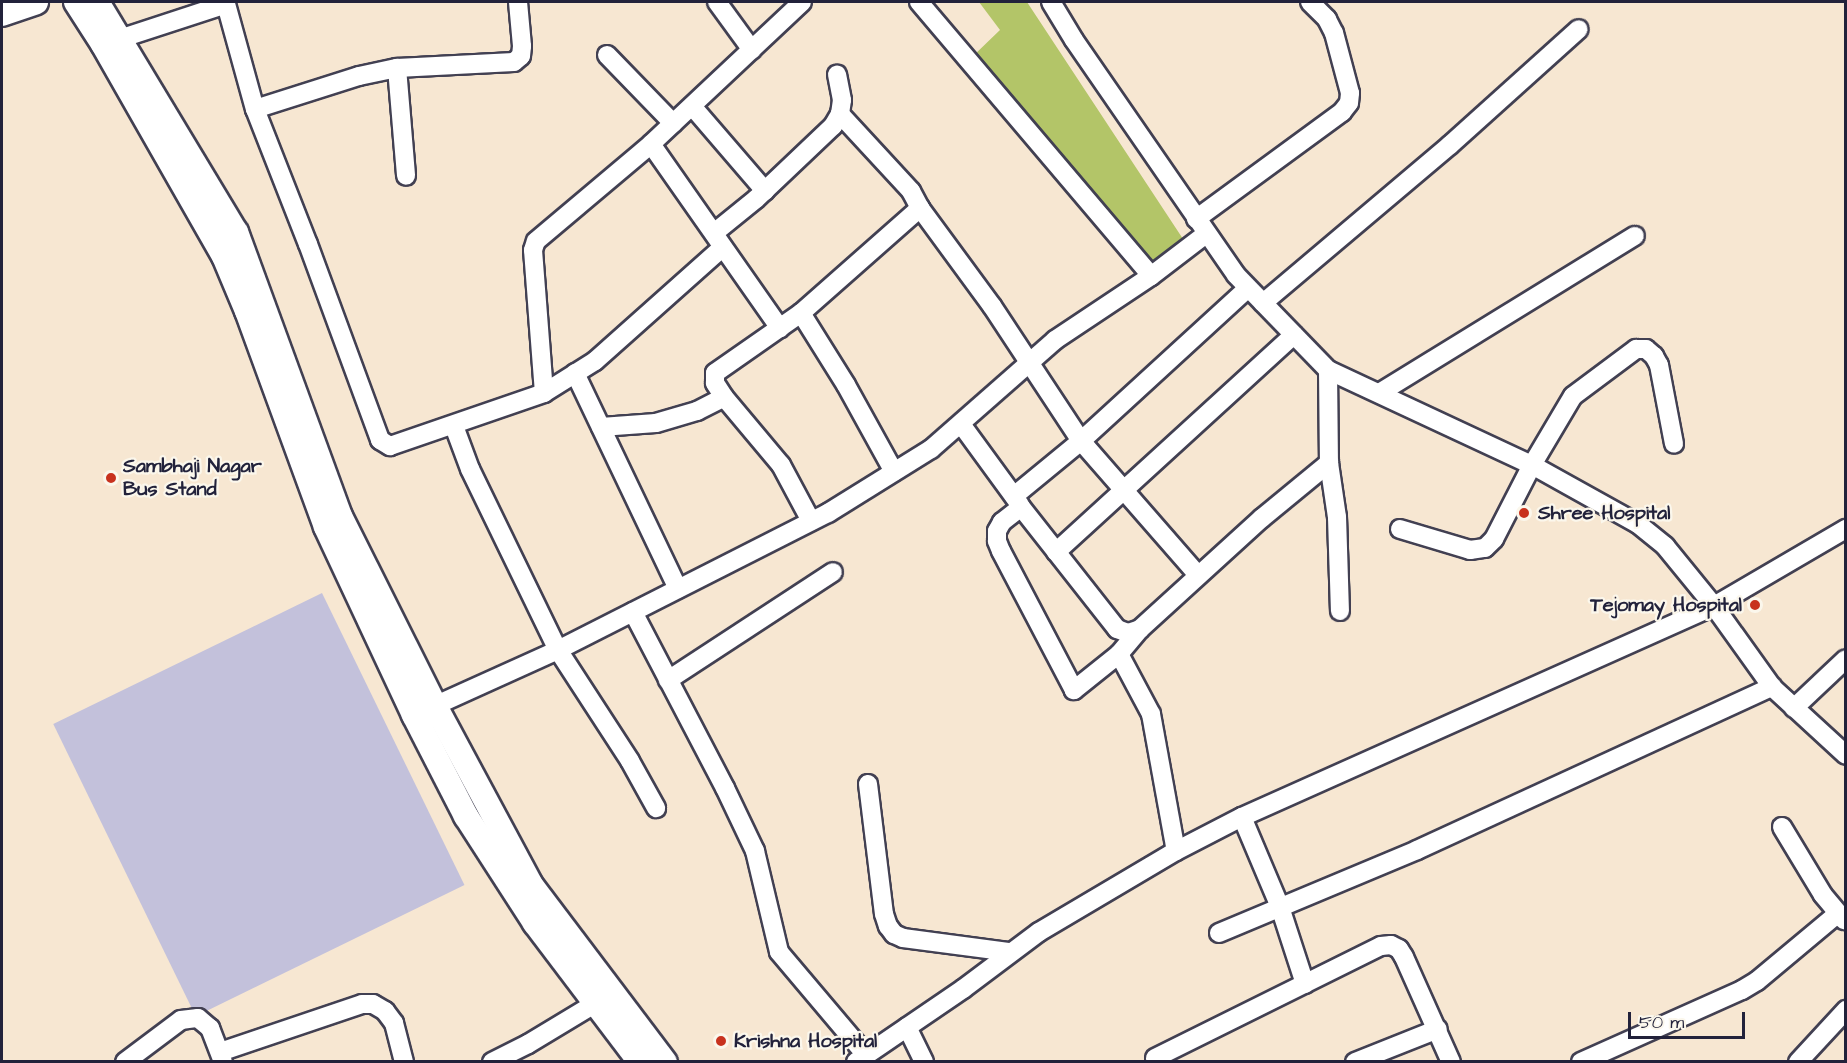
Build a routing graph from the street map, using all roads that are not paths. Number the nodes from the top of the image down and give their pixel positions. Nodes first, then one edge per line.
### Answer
1 (36, 2) edge
2 (76, 2) edge
3 (97, 2) edge
4 (518, 2) edge
5 (717, 2) edge
6 (802, 2) edge
7 (919, 2) edge
8 (1051, 2) edge
9 (1310, 2) edge
10 (231, 3) edge
11 (2, 14) edge
12 (1579, 29) dead end
13 (112, 41) junction
14 (752, 50) junction
15 (607, 55) dead end
16 (397, 68) junction
17 (837, 74) dead end
18 (692, 106) junction
19 (255, 109) junction
20 (840, 114) junction
21 (673, 123) junction
22 (651, 144) junction
23 (406, 176) dead end
24 (765, 191) junction
25 (920, 208) junction
26 (1196, 219) junction
27 (1206, 234) junction
28 (1635, 236) dead end
29 (718, 240) junction
30 (1151, 276) junction
31 (1248, 288) junction
32 (1263, 303) junction
33 (801, 313) junction
34 (780, 328) junction
35 (1294, 334) junction
36 (1030, 361) junction
37 (1328, 370) junction
38 (575, 373) junction
39 (1381, 392) junction
40 (544, 393) junction
41 (724, 398) junction
42 (961, 424) junction
43 (454, 426) junction
44 (601, 427) junction
45 (1081, 441) junction
46 (1674, 444) dead end
47 (1329, 463) junction
48 (1532, 465) junction
49 (894, 472) junction
50 (1124, 490) junction
51 (1017, 502) junction
52 (811, 521) junction
53 (1400, 529) dead end
54 (1845, 529) edge
55 (1056, 552) junction
56 (833, 572) dead end
57 (1198, 575) junction
58 (678, 589) junction
59 (1714, 606) junction
60 (1340, 611) dead end
61 (633, 612) junction
62 (1140, 628) junction
63 (558, 650) junction
64 (1119, 654) junction
65 (1845, 659) edge
66 (668, 681) junction
67 (1772, 687) junction
68 (1794, 708) junction
69 (424, 710) junction
70 (1845, 756) edge
71 (868, 784) dead end
72 (656, 808) dead end
73 (1242, 817) junction
74 (1782, 827) dead end
75 (1176, 851) junction
76 (1280, 907) junction
77 (1841, 917) edge
78 (1219, 933) dead end
79 (1010, 951) junction
80 (1305, 984) junction
81 (605, 998) junction
82 (1845, 1010) edge
83 (907, 1027) junction
84 (1437, 1029) junction
85 (530, 1053) edge
86 (222, 1057) edge
87 (861, 1058) edge
88 (1155, 1058) dead end
89 (125, 1062) edge
90 (404, 1062) edge
91 (492, 1062) edge
92 (640, 1062) edge
93 (665, 1062) edge
94 (924, 1062) edge
95 (1355, 1062) edge
96 (1451, 1062) edge
97 (1581, 1062) edge
98 (1798, 1062) edge

1 - 11 main road
2 - 13 main road
3 - 13 main road
4 - 16 street
5 - 14 street
6 - 14 street
7 - 30 street
8 - 26 street
9 - 26 street
10 - 13 street
10 - 19 street
12 - 32 street
13 - 69 main road
14 - 18 street
15 - 21 street
16 - 19 street
16 - 23 street
17 - 20 street
18 - 21 street
18 - 24 street
19 - 43 street
20 - 24 street
20 - 25 street
21 - 22 street
22 - 29 street
22 - 40 street
24 - 29 street
25 - 33 street
25 - 36 street
26 - 27 street
27 - 30 street
27 - 31 street
28 - 39 street
29 - 34 street
29 - 38 street
30 - 36 street
31 - 32 street
31 - 45 street
32 - 35 street
33 - 34 street
33 - 49 street
34 - 41 street
35 - 37 street
35 - 50 street
36 - 42 street
36 - 45 street
37 - 39 street
37 - 47 street
38 - 40 street
38 - 44 street
39 - 48 street
40 - 43 street
41 - 44 street
41 - 52 street
42 - 49 street
42 - 51 street
43 - 63 street
44 - 58 street
45 - 50 street
45 - 51 street
46 - 48 street
47 - 57 street
47 - 60 street
48 - 53 street
48 - 59 street
49 - 52 street
50 - 55 street
50 - 57 street
51 - 55 street
51 - 64 street
52 - 58 street
54 - 59 street
55 - 62 street
56 - 66 street
57 - 62 street
58 - 61 street
59 - 67 street
59 - 73 street
61 - 63 street
61 - 66 street
62 - 64 street
63 - 69 street
63 - 72 street
64 - 75 street
65 - 68 street
66 - 87 street
67 - 68 street
67 - 76 street
68 - 70 street
69 - 81 main road
71 - 79 street
73 - 75 street
73 - 76 street
74 - 77 street
75 - 79 street
76 - 78 street
76 - 80 street
77 - 97 street
79 - 83 street
80 - 84 street
80 - 88 street
81 - 85 street
81 - 92 main road
81 - 93 main road
82 - 98 street
83 - 87 street
83 - 94 street
84 - 95 street
84 - 96 street
85 - 91 street
86 - 89 street
86 - 90 street

